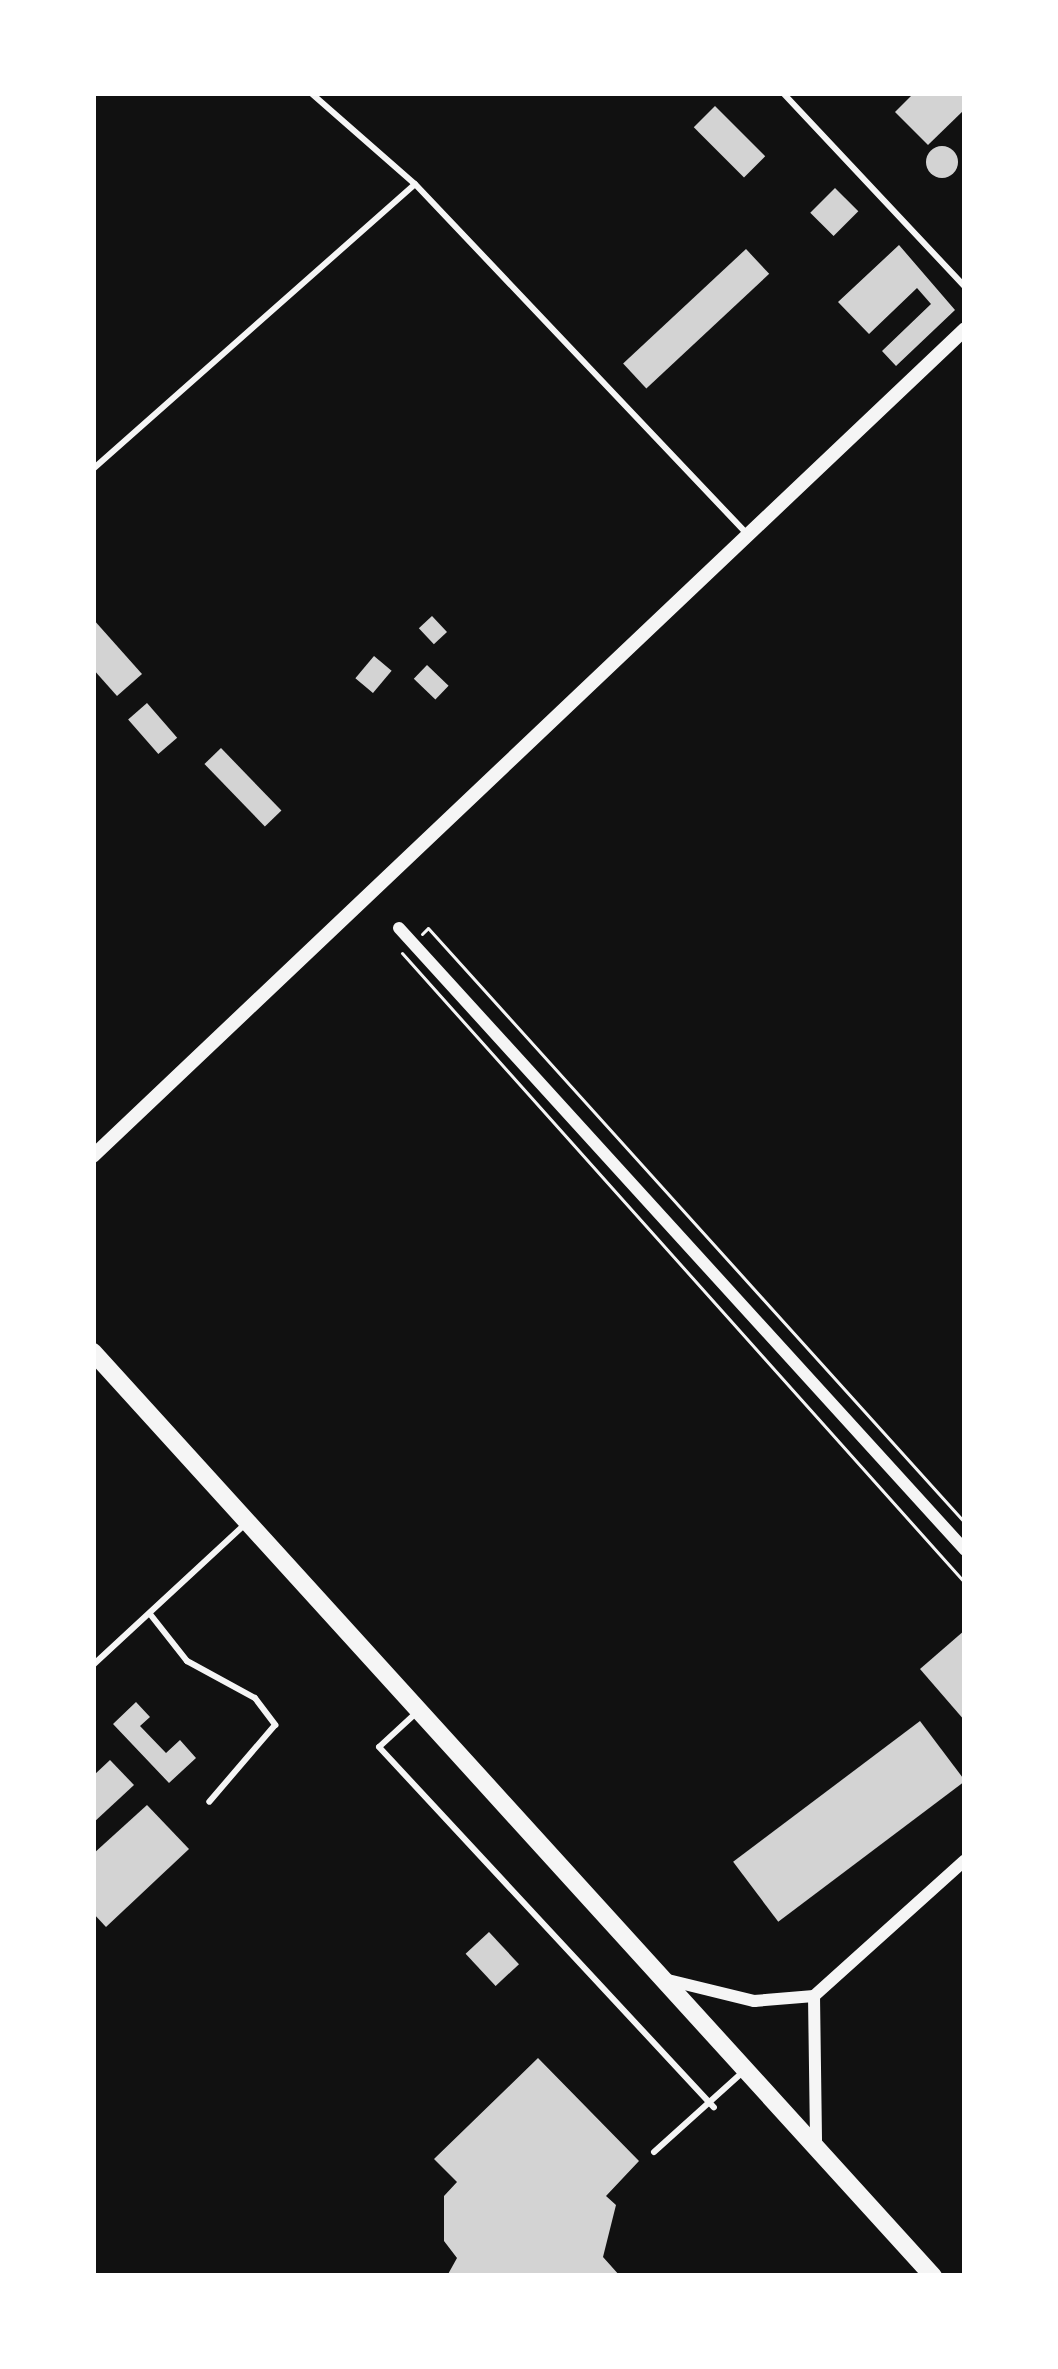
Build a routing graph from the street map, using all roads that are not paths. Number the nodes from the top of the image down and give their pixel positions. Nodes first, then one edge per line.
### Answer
1 (310, 93) edge
2 (783, 93) edge
3 (415, 184) junction
4 (965, 287) edge
5 (965, 329) edge
6 (93, 470) edge
7 (747, 534) junction
8 (400, 928) dead end
9 (93, 1156) edge
10 (93, 1352) edge
11 (247, 1522) junction
12 (965, 1550) edge
13 (150, 1614) junction
14 (93, 1665) edge
15 (419, 1711) junction
16 (209, 1802) dead end
17 (965, 1860) edge
18 (665, 1979) junction
19 (814, 1996) junction
20 (745, 2069) junction
21 (714, 2108) junction
22 (816, 2146) junction
23 (653, 2152) dead end
24 (933, 2276) edge

1 - 3 lane
2 - 4 lane
3 - 6 lane
3 - 7 lane
5 - 7 street
7 - 9 street
8 - 12 street
10 - 11 main road
11 - 13 lane
11 - 15 main road
13 - 14 lane
13 - 16 lane
15 - 18 main road
15 - 21 lane
17 - 19 street
18 - 19 street
18 - 20 main road
19 - 22 street
20 - 21 lane
20 - 22 main road
21 - 23 lane
22 - 24 main road

